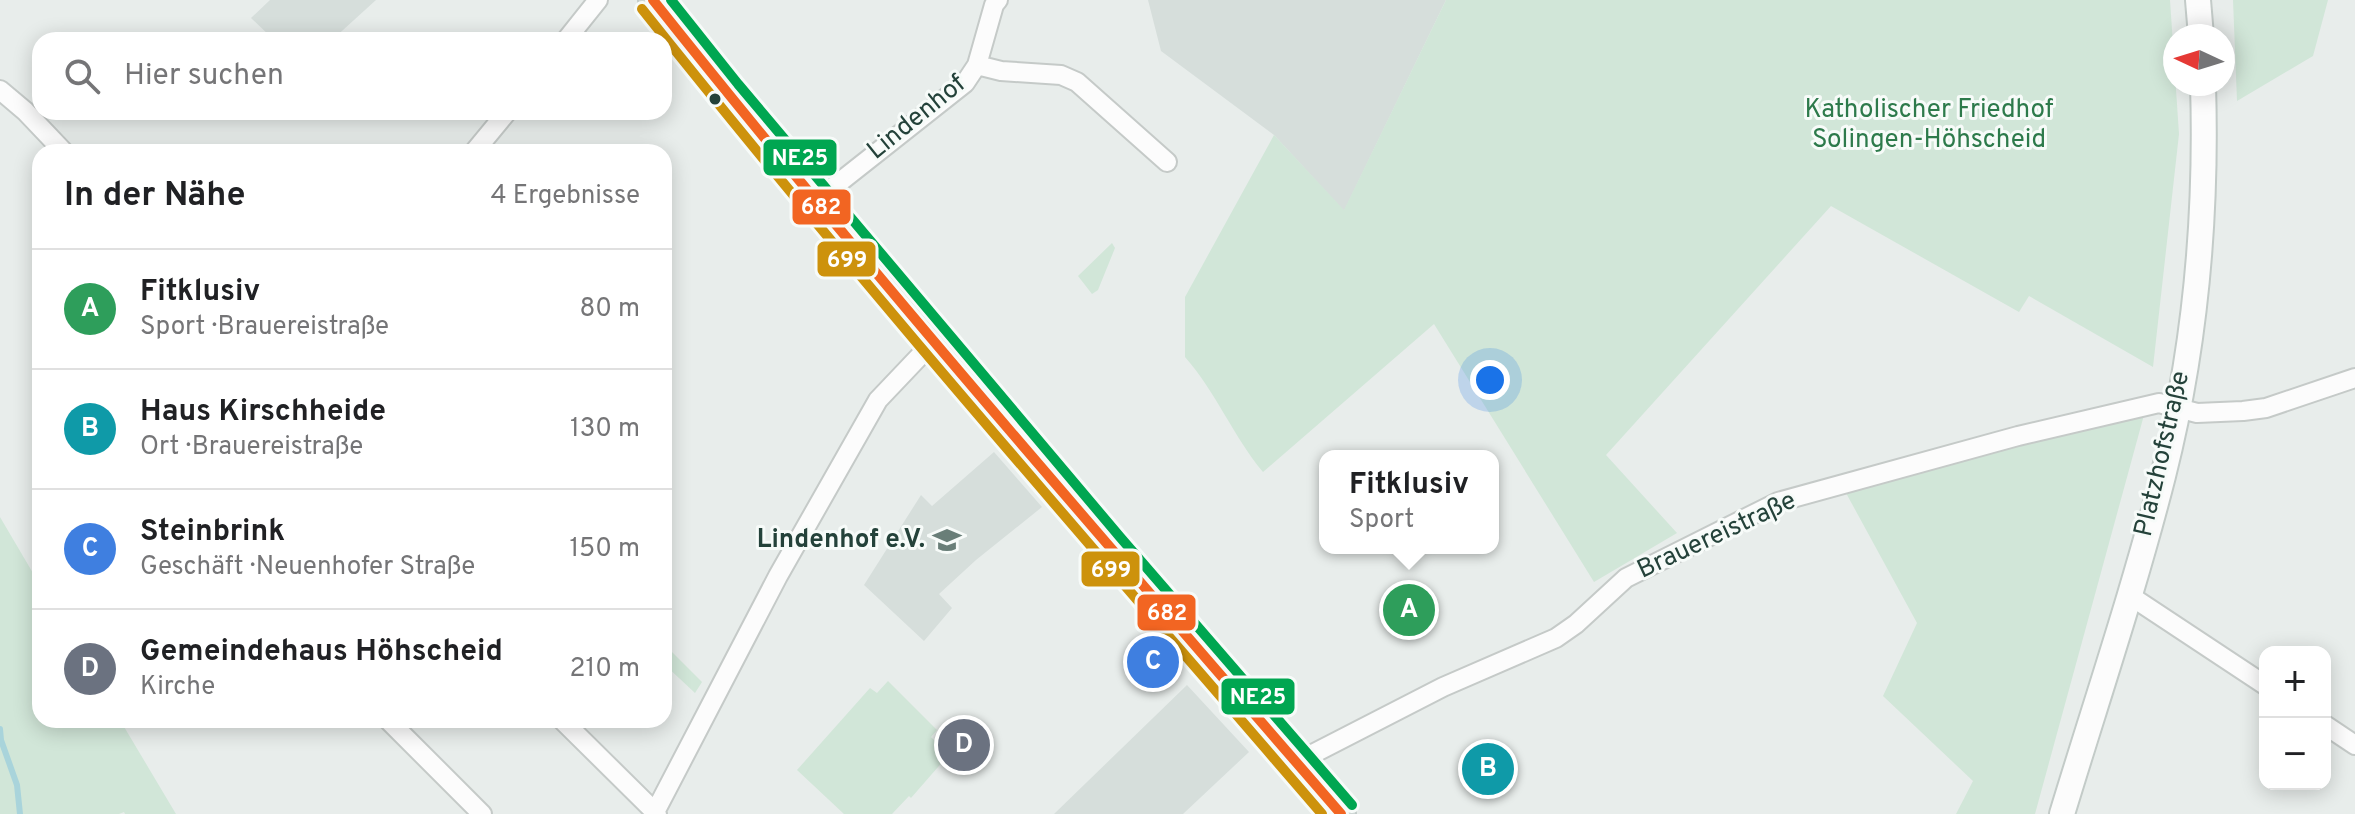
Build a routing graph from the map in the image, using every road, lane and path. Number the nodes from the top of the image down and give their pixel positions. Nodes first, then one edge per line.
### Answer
1 (598, 0) edge
2 (653, 0) edge
3 (998, 0) edge
4 (2198, 0) edge
5 (2200, 24) edge
6 (572, 32) edge
7 (977, 65) junction
8 (0, 90) edge
9 (2203, 96) edge
10 (32, 118) edge
11 (34, 120) edge
12 (500, 120) edge
13 (56, 144) edge
14 (481, 144) edge
15 (1167, 162) dead end
16 (817, 200) junction
17 (935, 340) junction
18 (2355, 378) edge
19 (2177, 406) junction
20 (2129, 595) junction
21 (2259, 681) edge
22 (396, 728) edge
23 (570, 728) edge
24 (2331, 729) edge
25 (2355, 745) edge
26 (1295, 763) junction
27 (655, 813) edge
28 (482, 814) edge
29 (1341, 814) edge
30 (2062, 814) edge

1 - 6 street
2 - 16 main road
3 - 7 street, Lindenhof
4 - 5 main road
7 - 15 street, Lindenhof
7 - 16 street, Lindenhof
8 - 10 street
9 - 19 main road, Platzhofstraße
11 - 13 street
12 - 14 street
16 - 17 main road
17 - 26 main road
17 - 27 street
18 - 19 street, Brauereistraße
19 - 20 main road, Platzhofstraße
19 - 26 street, Brauereistraße
20 - 21 street
20 - 30 main road, Platzhofstraße
22 - 28 street
23 - 27 street
24 - 25 street
26 - 29 main road

